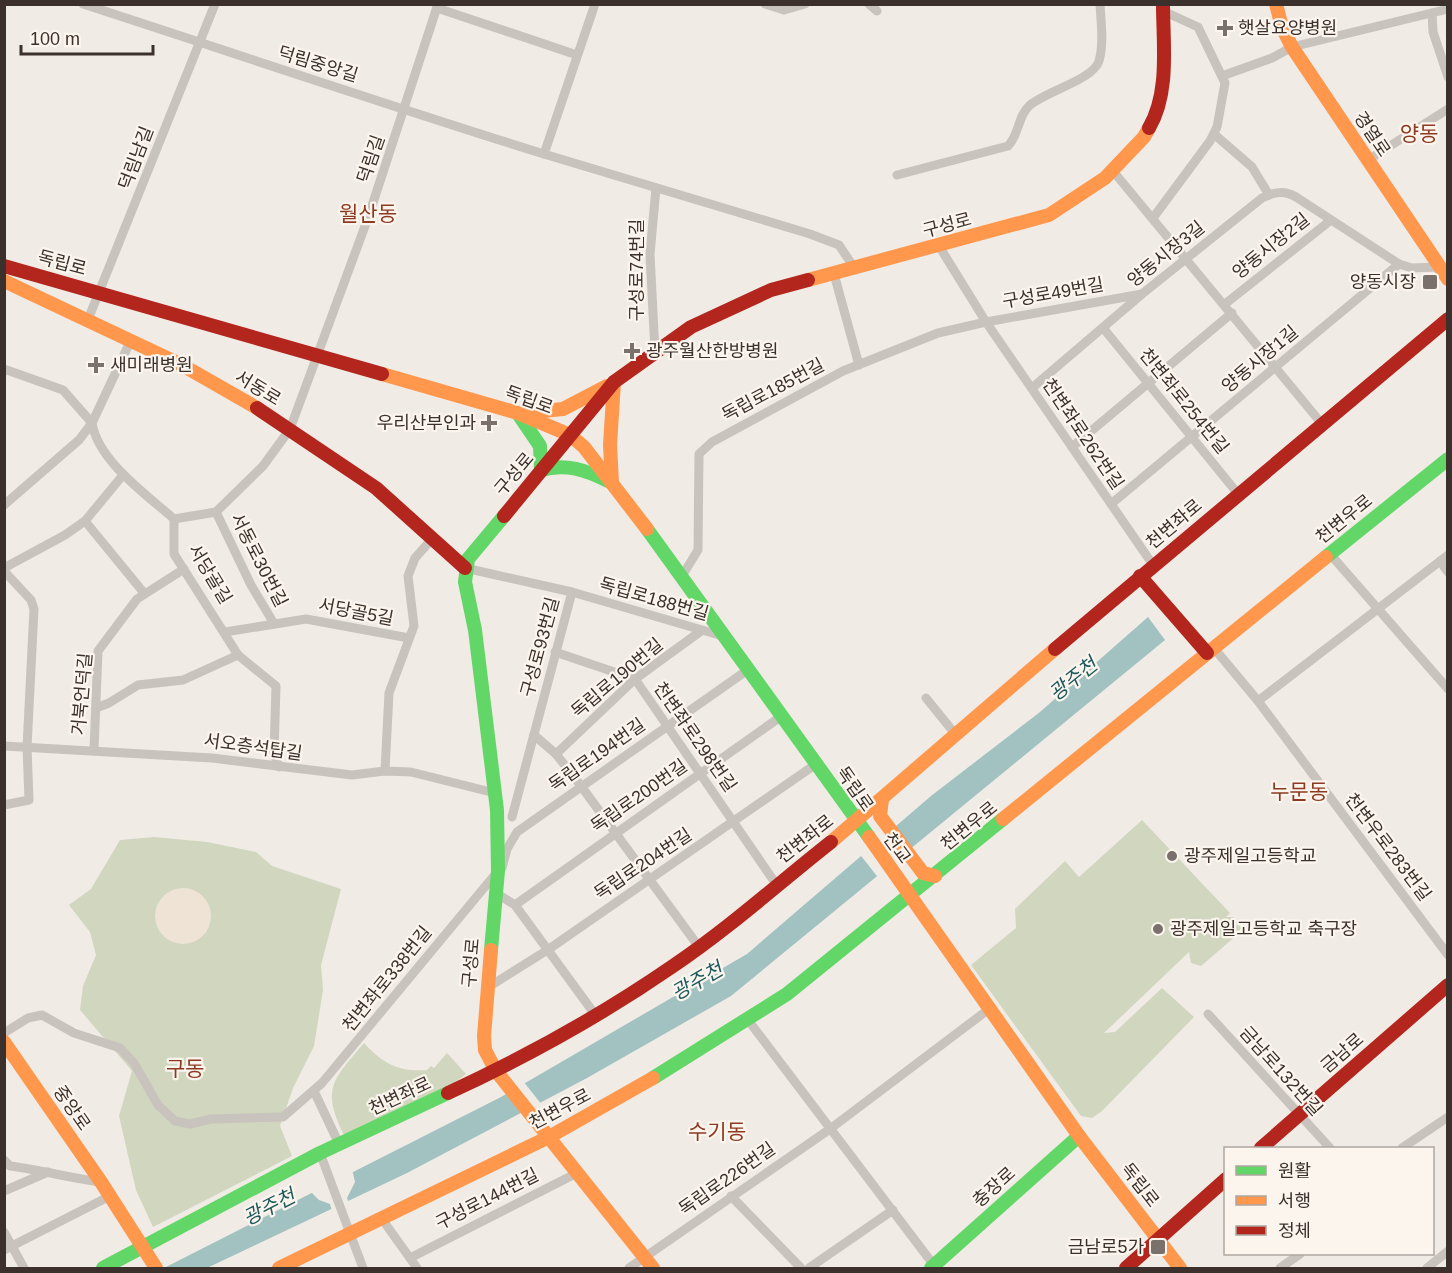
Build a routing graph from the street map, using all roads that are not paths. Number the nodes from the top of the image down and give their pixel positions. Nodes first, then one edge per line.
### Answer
1 (83, 4) edge
2 (215, 4) edge
3 (595, 4) edge
4 (765, 4) edge
5 (805, 4) edge
6 (1100, 4) edge
7 (1276, 4) edge
8 (438, 6) edge
9 (1163, 8) edge
10 (1445, 8) edge
11 (1432, 13) junction
12 (199, 42) junction
13 (1292, 47) junction
14 (577, 56) junction
15 (1222, 76) junction
16 (1448, 76) edge
17 (405, 108) junction
18 (1448, 109) edge
19 (1214, 134) junction
20 (544, 154) junction
21 (1368, 160) junction
22 (1113, 171) junction
23 (897, 175) dead end
24 (656, 188) junction
25 (1269, 195) junction
26 (1153, 218) junction
27 (1331, 220) junction
28 (939, 246) junction
29 (1187, 258) junction
30 (1399, 264) junction
31 (4, 266) edge
32 (1439, 267) junction
33 (855, 269) junction
34 (834, 274) junction
35 (1448, 279) edge
36 (4, 281) edge
37 (100, 292) junction
38 (1142, 294) junction
39 (1225, 304) junction
40 (1232, 313) junction
41 (1448, 319) edge
42 (87, 322) junction
43 (986, 322) junction
44 (1104, 328) junction
45 (130, 342) junction
46 (655, 352) junction
47 (318, 355) junction
48 (859, 365) junction
49 (1276, 368) junction
50 (4, 369) edge
51 (614, 382) junction
52 (1148, 383) junction
53 (1032, 388) junction
54 (518, 413) junction
55 (92, 423) junction
56 (1322, 424) junction
57 (290, 429) junction
58 (570, 435) junction
59 (1192, 437) junction
60 (1072, 447) junction
61 (1448, 459) edge
62 (540, 471) junction
63 (123, 475) junction
64 (612, 483) junction
65 (1238, 494) junction
66 (1112, 504) junction
67 (4, 505) edge
68 (216, 512) junction
69 (174, 519) junction
70 (85, 521) junction
71 (431, 540) junction
72 (1330, 554) junction
73 (1444, 558) edge
74 (1153, 565) junction
75 (465, 568) junction
76 (4, 569) edge
77 (184, 569) junction
78 (1448, 572) edge
79 (682, 576) junction
80 (1140, 576) junction
81 (572, 592) junction
82 (144, 593) junction
83 (1378, 609) junction
84 (273, 622) junction
85 (701, 631) junction
86 (225, 632) junction
87 (726, 637) junction
88 (409, 638) junction
89 (1210, 650) junction
90 (555, 652) junction
91 (238, 655) junction
92 (749, 669) junction
93 (635, 679) junction
94 (1448, 689) edge
95 (926, 699) dead end
96 (1258, 701) junction
97 (96, 708) junction
98 (783, 715) junction
99 (668, 726) junction
100 (534, 735) junction
101 (956, 735) junction
102 (4, 746) edge
103 (27, 747) junction
104 (94, 750) junction
105 (556, 754) junction
106 (816, 764) junction
107 (279, 767) junction
108 (385, 771) junction
109 (701, 773) junction
110 (581, 786) junction
111 (495, 793) junction
112 (882, 799) junction
113 (4, 806) edge
114 (512, 817) junction
115 (497, 818) junction
116 (734, 822) junction
117 (858, 825) junction
118 (525, 826) junction
119 (614, 834) junction
120 (498, 871) junction
121 (929, 875) junction
122 (649, 880) junction
123 (776, 884) junction
124 (907, 892) junction
125 (496, 893) junction
126 (515, 905) junction
127 (699, 946) junction
128 (549, 949) junction
129 (1448, 955) edge
130 (1448, 985) edge
131 (487, 988) junction
132 (989, 1009) junction
133 (1208, 1014) dead end
134 (596, 1016) junction
135 (748, 1020) junction
136 (4, 1033) edge
137 (4, 1042) edge
138 (496, 1071) junction
139 (314, 1091) junction
140 (1299, 1115) junction
141 (1448, 1117) edge
142 (830, 1129) junction
143 (1079, 1136) junction
144 (549, 1137) junction
145 (339, 1144) junction
146 (1263, 1147) edge
147 (1328, 1147) edge
148 (1405, 1147) edge
149 (323, 1159) junction
150 (4, 1160) edge
151 (50, 1171) junction
152 (579, 1172) junction
153 (1224, 1181) edge
154 (101, 1182) junction
155 (4, 1191) edge
156 (110, 1196) junction
157 (731, 1196) junction
158 (892, 1210) junction
159 (382, 1219) junction
160 (350, 1230) junction
161 (4, 1232) edge
162 (1158, 1238) junction
163 (8, 1248) edge
164 (143, 1249) junction
165 (1448, 1251) edge
166 (1299, 1255) edge
167 (1432, 1257) edge
168 (410, 1258) junction
169 (648, 1263) edge
170 (934, 1268) edge
171 (24, 1269) edge
172 (103, 1269) edge
173 (156, 1269) edge
174 (279, 1269) edge
175 (363, 1269) edge
176 (417, 1269) edge
177 (629, 1269) edge
178 (801, 1269) edge
179 (809, 1269) edge
180 (1126, 1269) edge
181 (1180, 1269) edge
182 (1280, 1269) edge
183 (1427, 1269) edge

1 - 12 street, 덕림중앙길
2 - 12 street, 덕림남길
3 - 14 street
4 - 5 street
6 - 23 street
7 - 13 street, 경열로
8 - 14 street
8 - 17 street, 덕림길
9 - 15 street
9 - 22 street, 구성로
10 - 11 street
11 - 13 street
11 - 16 street
12 - 17 street, 덕림중앙길
12 - 37 street, 덕림남길
13 - 15 street
13 - 21 street, 경열로
14 - 20 street
15 - 19 street
17 - 20 street, 덕림중앙길
17 - 47 street, 덕림길
18 - 21 street
19 - 25 street
19 - 26 street
20 - 24 street, 덕림중앙길
21 - 32 street, 경열로
22 - 26 street
22 - 28 street, 구성로
24 - 33 street, 덕림중앙길
24 - 46 street, 구성로74번길
25 - 27 street
25 - 29 street, 양동시장3길
26 - 29 street
27 - 30 street, 양동시장2길
27 - 39 street, 양동시장2길
28 - 33 street, 구성로
28 - 43 street, 구성로49번길
29 - 38 street, 양동시장3길
29 - 39 street
30 - 32 street
30 - 49 street, 양동시장1길
31 - 37 street, 독립로
32 - 35 street, 경열로
33 - 34 street, 구성로
34 - 46 street, 구성로
34 - 48 street
36 - 42 street, 서동로
37 - 42 street, 덕림남길
37 - 47 street, 독립로
38 - 43 street, 구성로49번길
38 - 44 street, 양동시장3길
39 - 40 street
40 - 49 street
40 - 52 street
41 - 56 street, 천변좌로
42 - 45 street, 서동로
43 - 48 street, 독립로185번길
43 - 53 street, 천변좌로262번길
44 - 52 street, 천변좌로254번길
44 - 53 street, 양동시장3길
45 - 55 street
45 - 57 street, 서동로
46 - 51 street, 구성로
47 - 54 street, 독립로
47 - 57 street, 서동로30번길
48 - 79 street, 독립로185번길
49 - 56 street
49 - 59 street, 양동시장1길
50 - 55 street
51 - 54 street
51 - 58 street, 구성로
51 - 64 street
52 - 59 street, 천변좌로254번길
52 - 60 street
53 - 60 street, 천변좌로262번길
54 - 58 street, 독립로
54 - 62 street
55 - 63 street
55 - 67 street
56 - 65 street, 천변좌로
57 - 68 street, 서동로30번길
57 - 71 street, 서동로
58 - 62 street, 구성로
58 - 64 street, 독립로
59 - 65 street, 천변좌로254번길
59 - 66 street, 양동시장1길
60 - 66 street, 천변좌로262번길
61 - 72 street, 천변우로
62 - 64 street
62 - 75 street, 구성로
63 - 69 street
63 - 70 street
64 - 79 street, 독립로
65 - 74 street, 천변좌로
66 - 74 street, 천변좌로262번길
68 - 69 street, 서동로30번길
68 - 84 street, 서동로30번길
69 - 77 street, 서당골길
70 - 76 street
70 - 82 street
71 - 75 street, 서동로
71 - 88 street
72 - 83 street
72 - 89 street, 천변우로
73 - 78 street
73 - 83 street
74 - 80 street, 천변좌로
75 - 81 street, 구성로93번길
75 - 111 street, 구성로
76 - 103 street
77 - 82 street, 거북언덕길
77 - 86 street, 서당골길
79 - 87 street, 독립로
80 - 89 street
80 - 101 street, 천변좌로
81 - 85 street, 독립로188번길
81 - 90 street, 구성로93번길
82 - 97 street, 거북언덕길
83 - 94 street
83 - 96 street
84 - 86 street, 서당골5길
84 - 88 street, 서당골5길
85 - 87 street, 독립로188번길
85 - 93 street, 독립로190번길
86 - 91 street, 서당골길
87 - 92 street, 독립로
88 - 108 street
89 - 96 street, 천변우로283번길
89 - 121 street, 천변우로
90 - 93 street, 천변좌로298번길
90 - 100 street, 구성로93번길
91 - 97 street
91 - 107 street, 서당골길
92 - 98 street, 독립로
92 - 99 street, 독립로194번길
93 - 99 street, 천변좌로298번길
93 - 105 street, 독립로190번길
95 - 101 street
96 - 129 street, 천변우로283번길
97 - 104 street, 거북언덕길
98 - 106 street, 독립로
98 - 109 street, 독립로200번길
99 - 109 street, 천변좌로298번길
99 - 110 street, 독립로194번길
100 - 105 street
100 - 114 street, 구성로93번길
101 - 112 street, 천변좌로
102 - 103 street, 서오층석탑길
103 - 104 street, 서오층석탑길
103 - 113 street
104 - 107 street, 서오층석탑길
105 - 110 street
106 - 116 street, 독립로204번길
106 - 117 street, 독립로
107 - 108 street, 서오층석탑길
108 - 111 street, 서오층석탑길
109 - 116 street, 천변좌로298번길
109 - 119 street, 독립로200번길
110 - 118 street, 독립로194번길
110 - 119 street
111 - 115 street, 구성로
112 - 117 street, 천변좌로
112 - 121 street
114 - 115 street
114 - 118 street
115 - 120 street, 구성로
116 - 122 street, 독립로204번길
116 - 123 street, 천변좌로298번길
117 - 123 street, 천변좌로
117 - 124 street, 천교
118 - 125 street, 독립로194번길
119 - 122 street
119 - 126 street, 독립로200번길
120 - 125 street, 구성로
120 - 139 street, 천변좌로338번길
121 - 124 street, 천변우로
122 - 127 street
122 - 128 street, 독립로204번길
123 - 127 street, 천변좌로
124 - 132 street, 독립로
124 - 135 street, 천변우로
125 - 126 street
125 - 131 street, 구성로
126 - 128 street
127 - 134 street, 천변좌로
128 - 131 street, 독립로204번길
128 - 134 street
130 - 140 street, 금남로
131 - 138 street, 구성로
132 - 142 street, 독립로226번길
132 - 143 street, 독립로
133 - 140 street, 금남로132번길
134 - 138 street, 천변좌로
135 - 142 street
135 - 144 street, 천변우로
136 - 139 street, 천변좌로338번길
137 - 154 street, 중앙로
138 - 144 street, 구성로
138 - 145 street, 천변좌로
139 - 145 street
140 - 146 street, 금남로
140 - 147 street, 금남로132번길
141 - 148 street
142 - 157 street, 독립로226번길
142 - 158 street, 충장로
143 - 162 street, 독립로
143 - 170 street, 충장로
144 - 152 street, 구성로
144 - 159 street, 천변우로
145 - 149 street, 천변좌로
149 - 160 street
149 - 164 street, 천변좌로
150 - 151 street
151 - 154 street
151 - 155 street
152 - 168 street, 구성로144번길
152 - 169 street, 구성로
153 - 162 street
154 - 156 street, 중앙로
156 - 163 street
156 - 164 street, 중앙로
157 - 169 street, 독립로226번길
157 - 178 street
158 - 170 street, 충장로
158 - 179 street
159 - 160 street, 천변우로
159 - 168 street
160 - 174 street, 천변우로
160 - 175 street
161 - 163 street
162 - 180 street
162 - 181 street, 독립로
163 - 171 street
164 - 172 street, 천변좌로
164 - 173 street, 중앙로
165 - 167 street
166 - 182 street
167 - 183 street
168 - 176 street
169 - 177 street, 독립로226번길

